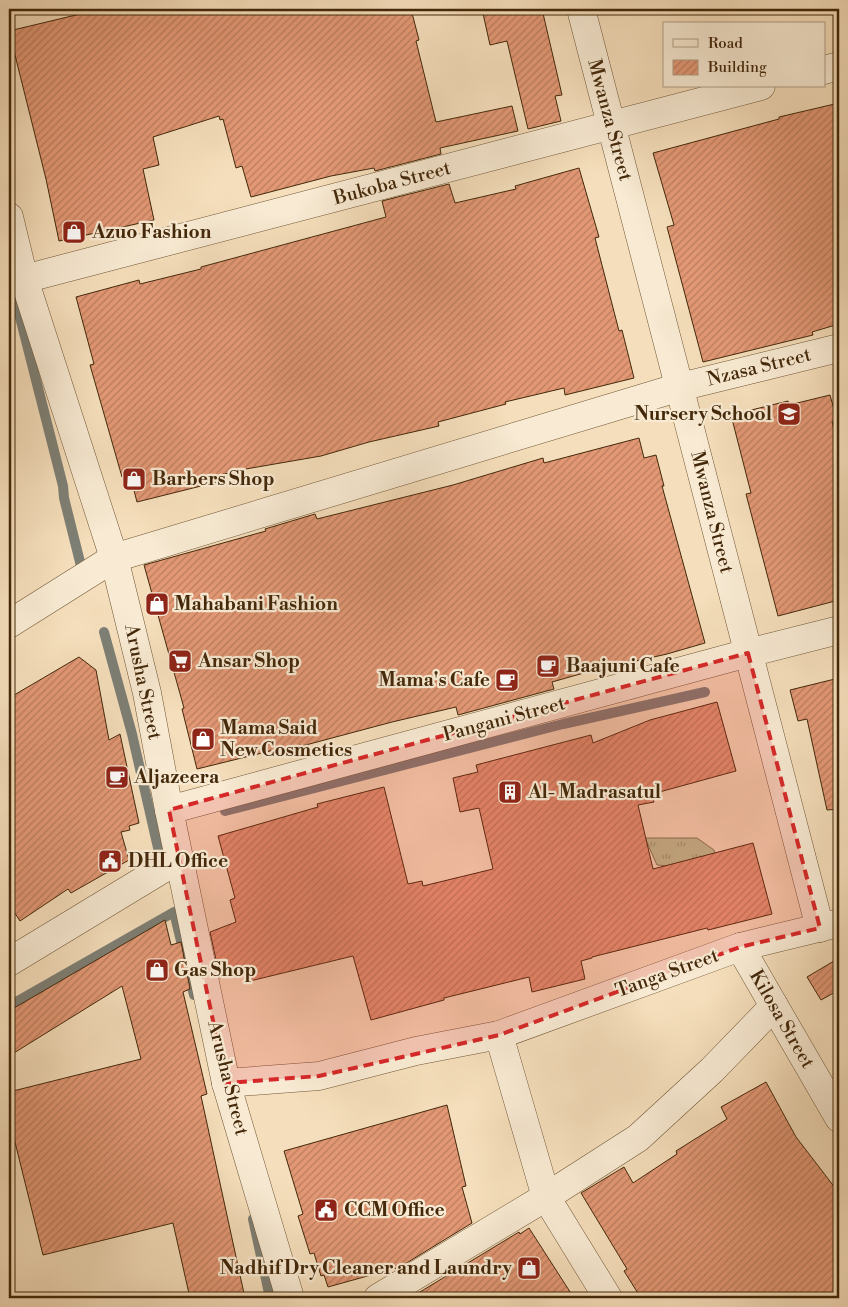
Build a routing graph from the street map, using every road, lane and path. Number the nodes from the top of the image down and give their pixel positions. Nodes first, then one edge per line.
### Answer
1 (581, 9) edge
2 (839, 66) edge
3 (826, 69) edge
4 (752, 88) edge
5 (611, 125) junction
6 (9, 217) edge
7 (24, 279) junction
8 (839, 348) edge
9 (680, 387) junction
10 (114, 558) junction
11 (9, 624) edge
12 (839, 630) edge
13 (748, 653) junction
14 (169, 810) junction
15 (180, 859) junction
16 (830, 925) edge
17 (740, 947) junction
18 (9, 962) edge
19 (774, 1006) junction
20 (499, 1035) junction
21 (226, 1083) junction
22 (839, 1118) edge
23 (546, 1197) junction
24 (290, 1298) edge
25 (378, 1298) edge
26 (608, 1298) edge

1 - 5 street, Mwanza Street
2 - 3 street
4 - 5 street, Bukoba Street
5 - 7 street, Bukoba Street
5 - 9 street, Mwanza Street
6 - 7 street, Arusha Street
7 - 10 street, Arusha Street
8 - 9 street, Nzasa Street
9 - 10 street
9 - 13 street, Mwanza Street
10 - 11 street
10 - 14 street, Arusha Street
12 - 13 street, Pangani Street
13 - 14 street, Pangani Street
13 - 16 street, Mwanza Street
14 - 15 street, Arusha Street
15 - 18 street
15 - 21 street, Arusha Street
16 - 17 street, Tanga Street
17 - 19 street, Kilosa Street
17 - 20 street, Tanga Street
19 - 22 street, Kilosa Street
19 - 23 street
20 - 21 street, Tanga Street
20 - 23 street
21 - 24 street, Arusha Street
23 - 25 street
23 - 26 street

